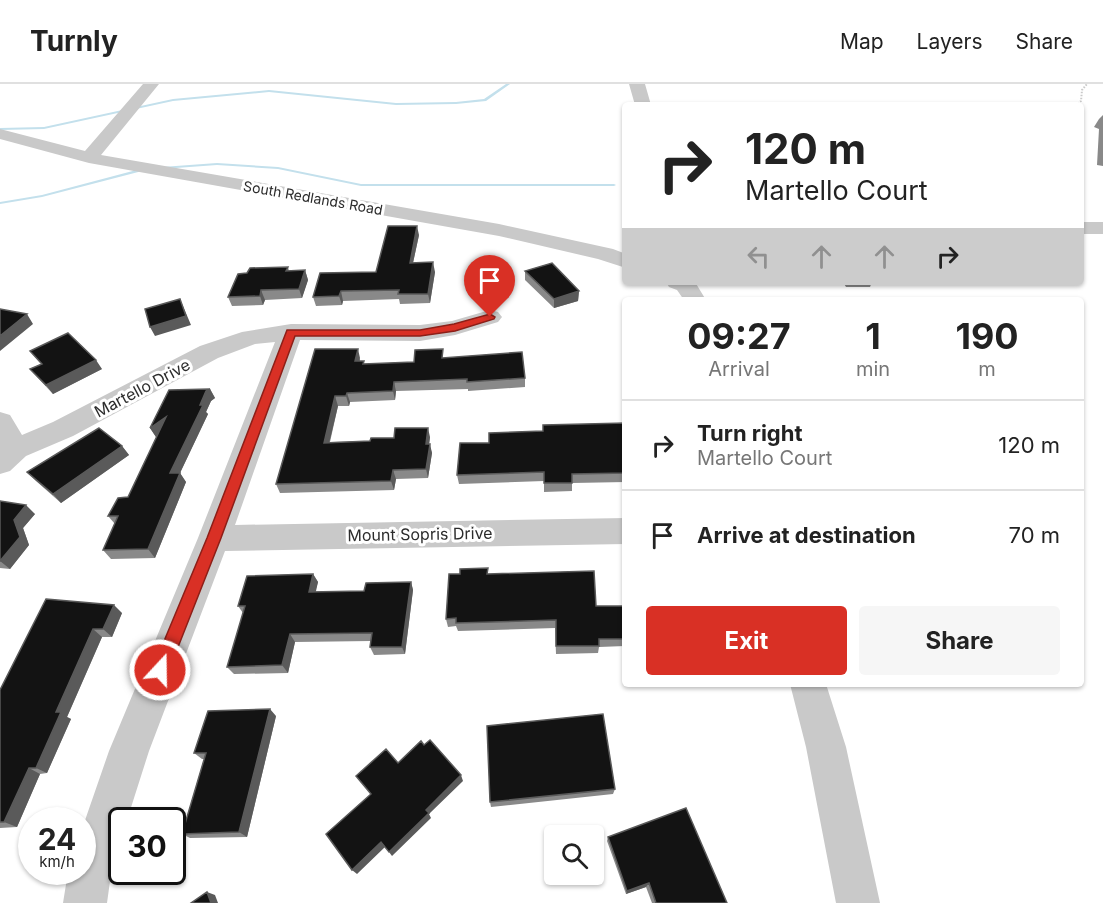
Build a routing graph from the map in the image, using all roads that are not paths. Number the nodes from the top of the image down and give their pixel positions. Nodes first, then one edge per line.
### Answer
1 (151, 84) edge
2 (637, 84) edge
3 (643, 102) edge
4 (0, 134) edge
5 (89, 158) junction
6 (1084, 228) edge
7 (1103, 228) edge
8 (622, 260) edge
9 (490, 317) dead end
10 (291, 332) junction
11 (0, 422) edge
12 (8, 456) edge
13 (622, 531) edge
14 (214, 538) junction
15 (809, 687) edge
16 (85, 903) edge
17 (858, 903) edge

1 - 5 street
2 - 3 street
4 - 5 street, South Redlands Road
5 - 8 street, South Redlands Road
6 - 7 street
9 - 10 street, Martello Drive
10 - 12 street, Martello Drive
10 - 14 street
11 - 12 street
13 - 14 street, Mount Sopris Drive
14 - 16 street
15 - 17 street

